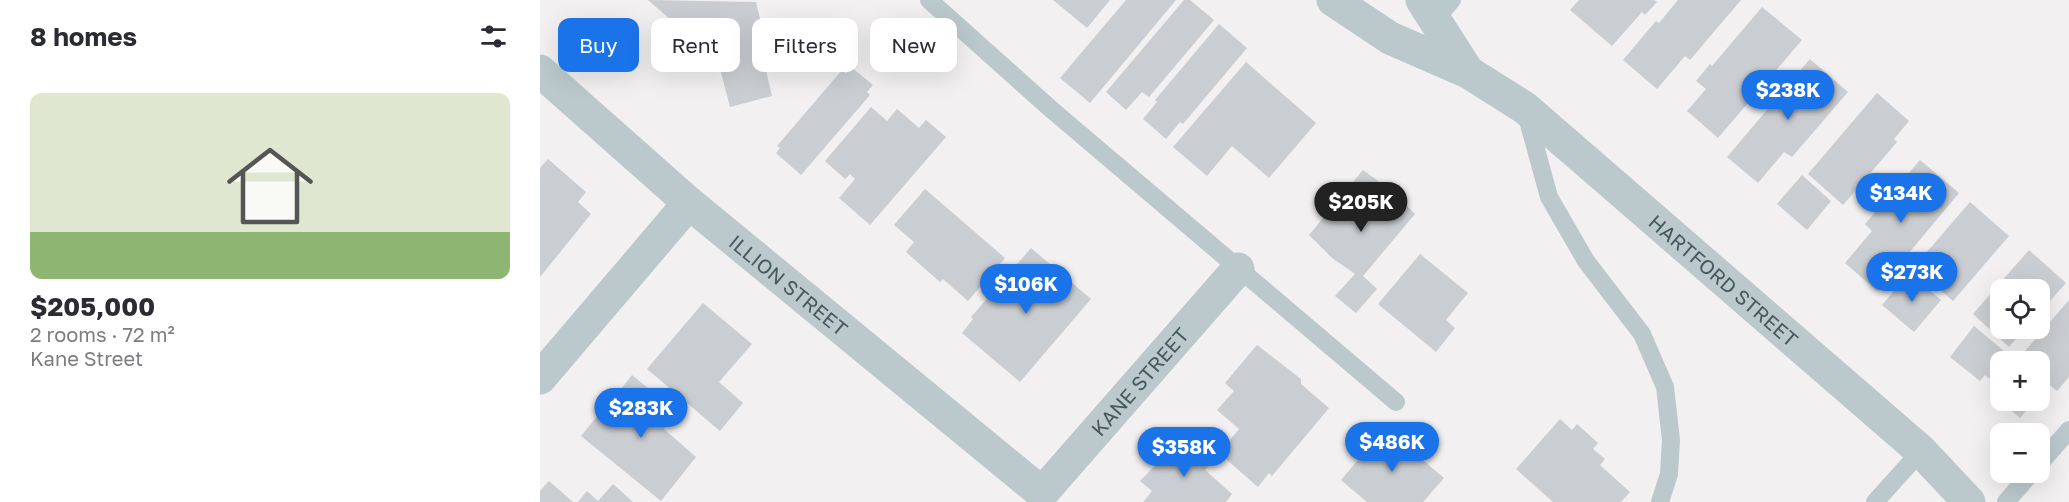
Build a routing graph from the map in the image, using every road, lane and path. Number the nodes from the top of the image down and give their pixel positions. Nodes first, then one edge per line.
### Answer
1 (929, 0) edge
2 (1333, 0) edge
3 (1436, 7) edge
4 (540, 71) edge
5 (1468, 72) junction
6 (1525, 108) junction
7 (689, 204) junction
8 (1238, 269) junction
9 (540, 378) edge
10 (1396, 402) dead end
11 (2069, 430) edge
12 (1921, 451) junction
13 (2050, 452) edge
14 (2022, 483) edge
15 (1042, 493) joint
16 (1660, 502) edge
17 (1875, 502) edge
18 (1969, 502) edge
19 (2006, 502) edge

1 - 8 lane
2 - 5 street, HARTFORD STREET
3 - 5 street, HARTFORD STREET
4 - 7 street, ILLION STREET
5 - 6 street, HARTFORD STREET
6 - 12 street, HARTFORD STREET
6 - 16 lane
7 - 9 street
7 - 15 street, ILLION STREET
8 - 10 lane
8 - 15 street, KANE STREET
11 - 13 lane
12 - 17 lane
12 - 18 street, HARTFORD STREET
14 - 19 lane

